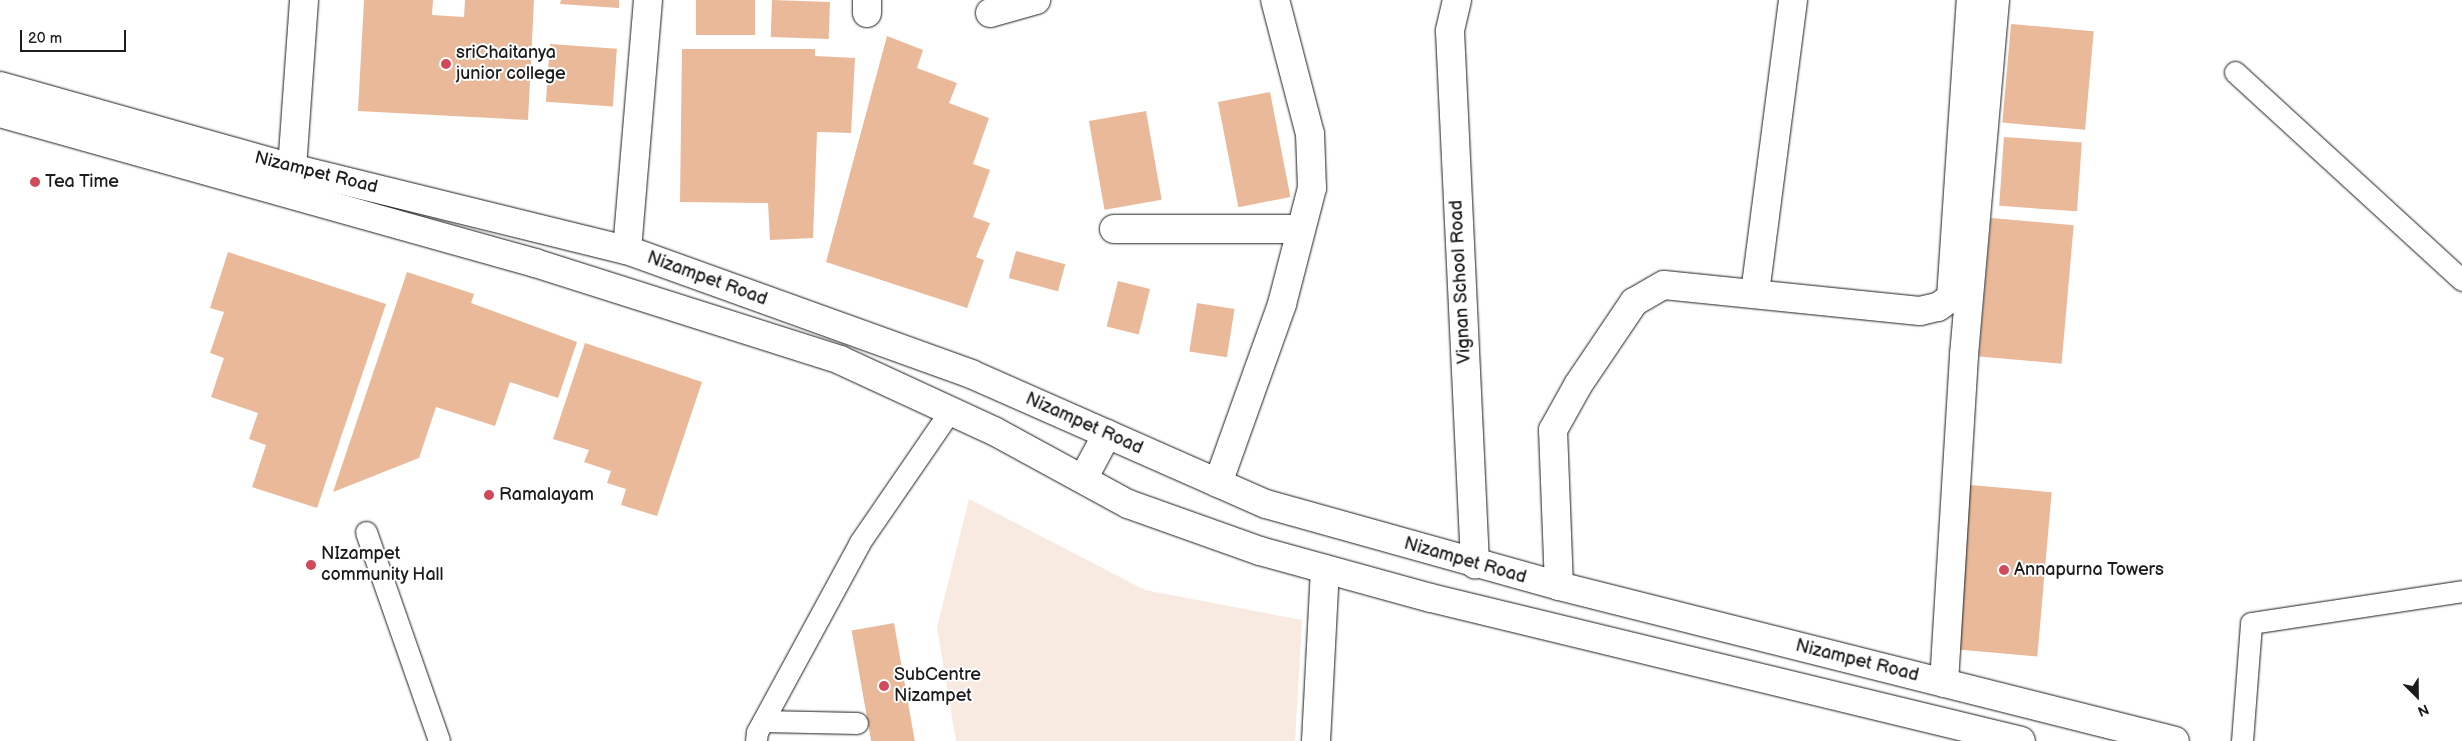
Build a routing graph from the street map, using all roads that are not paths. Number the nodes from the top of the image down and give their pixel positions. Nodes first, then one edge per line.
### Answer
1 (304, 0) edge
2 (648, 0) edge
3 (1036, 0) edge
4 (1275, 0) edge
5 (1457, 0) edge
6 (1793, 0) edge
7 (1971, 0) edge
8 (1995, 0) edge
9 (990, 13) dead end
10 (2235, 72) dead end
11 (0, 86) edge
12 (0, 113) edge
13 (292, 168) junction
14 (1114, 229) dead end
15 (1300, 229) junction
16 (627, 250) junction
17 (2462, 280) edge
18 (1755, 292) junction
19 (950, 411) junction
20 (1107, 434) junction
21 (1083, 479) junction
22 (1218, 483) junction
23 (366, 532) dead end
24 (1475, 564) junction
25 (1325, 569) junction
26 (1559, 586) junction
27 (2462, 591) edge
28 (1944, 683) junction
29 (763, 721) junction
30 (857, 723) dead end
31 (439, 741) edge
32 (756, 741) edge
33 (1316, 741) edge
34 (2021, 741) edge
35 (2175, 741) edge
36 (2242, 741) edge

1 - 13 main road
2 - 16 main road
3 - 9 main road
4 - 15 main road
5 - 24 main road, Vignan School Road
6 - 18 main road
7 - 18 main road
8 - 28 main road
10 - 17 lane
11 - 13 main road, Nizampet Road
12 - 19 main road, Nizampet Road
13 - 16 main road, Nizampet Road
14 - 15 main road
15 - 22 main road
16 - 20 main road, Nizampet Road
18 - 26 main road
19 - 21 main road, Nizampet Road
19 - 29 lane
20 - 21 main road
20 - 22 main road, Nizampet Road
21 - 25 main road, Nizampet Road
22 - 24 main road, Nizampet Road
23 - 31 lane
24 - 26 main road, Nizampet Road
25 - 33 main road
25 - 34 main road, Nizampet Road
26 - 28 main road, Nizampet Road
27 - 36 lane
28 - 35 main road, Nizampet Road
29 - 30 lane
29 - 32 lane

